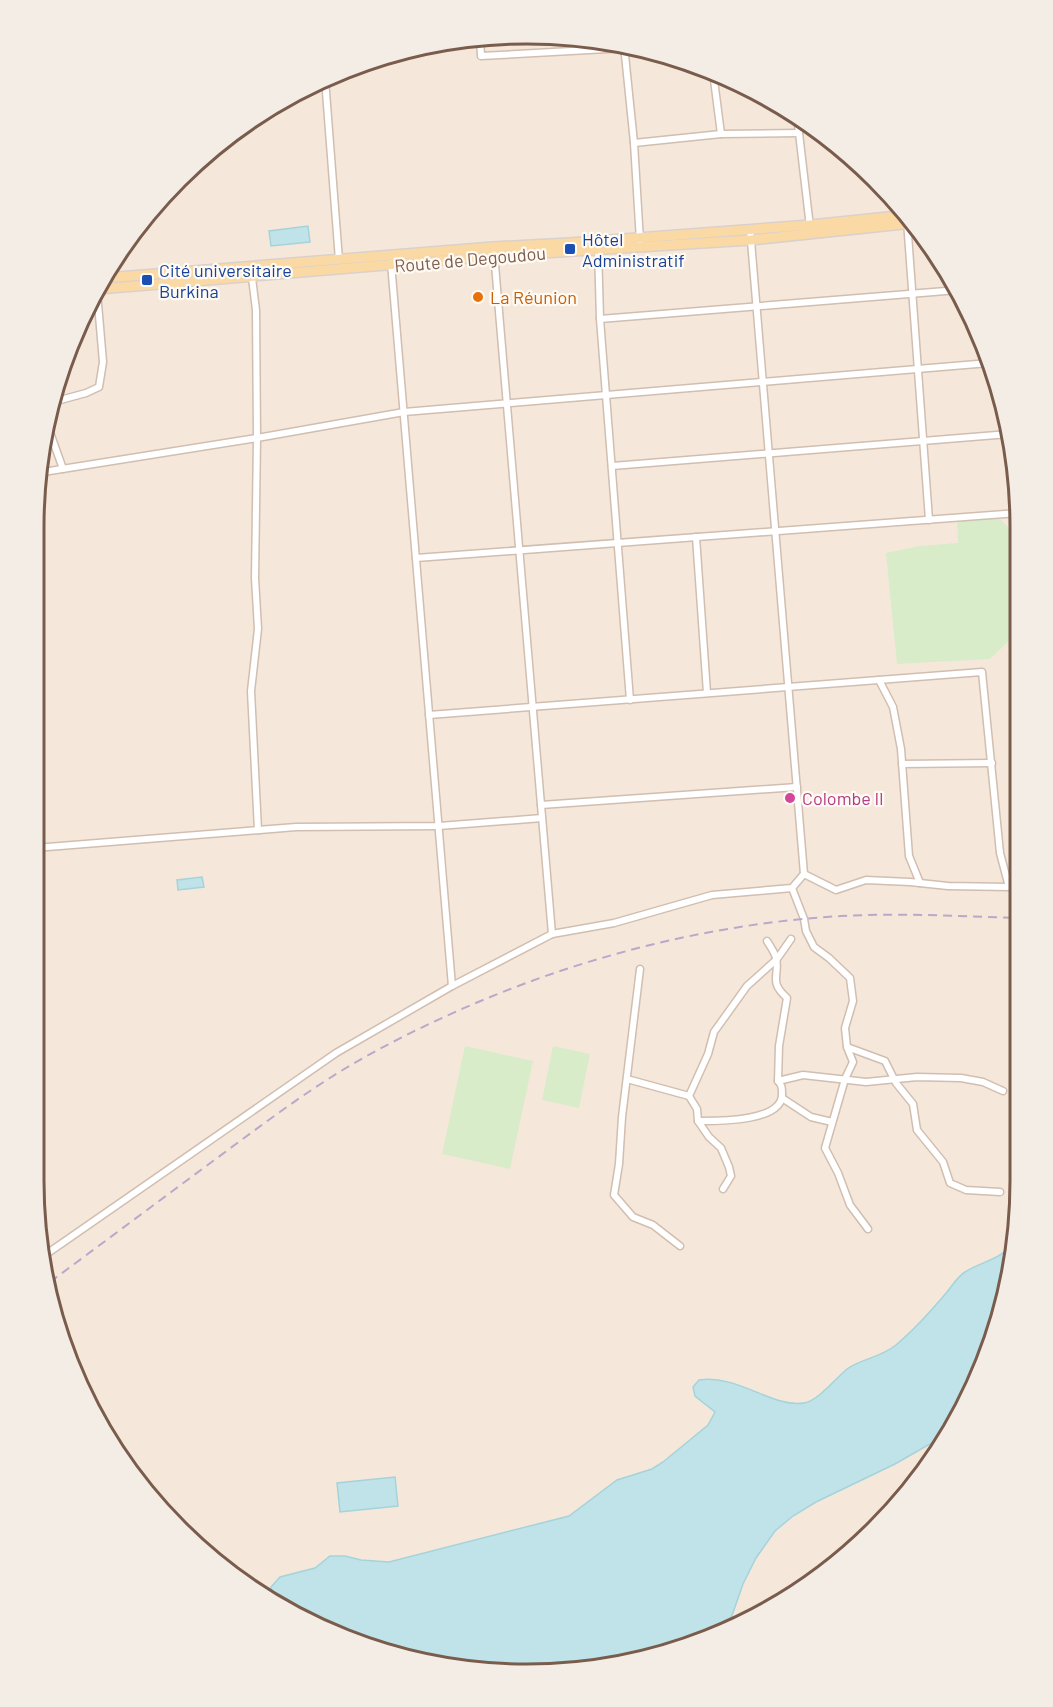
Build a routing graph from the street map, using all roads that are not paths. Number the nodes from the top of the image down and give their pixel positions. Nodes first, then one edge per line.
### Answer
1 (480, 46) edge
2 (593, 48) edge
3 (626, 54) edge
4 (714, 81) edge
5 (326, 87) edge
6 (798, 127) edge
7 (798, 133) junction
8 (721, 134) junction
9 (634, 143) junction
10 (899, 219) edge
11 (810, 229) junction
12 (909, 230) edge
13 (750, 235) junction
14 (640, 243) junction
15 (598, 246) junction
16 (494, 251) junction
17 (339, 260) junction
18 (391, 261) junction
19 (113, 277) edge
20 (252, 278) junction
21 (105, 290) edge
22 (948, 291) edge
23 (912, 294) junction
24 (99, 302) edge
25 (756, 307) junction
26 (600, 319) junction
27 (981, 364) edge
28 (918, 369) junction
29 (763, 382) junction
30 (606, 395) junction
31 (60, 400) edge
32 (506, 403) junction
33 (404, 412) junction
34 (1000, 435) edge
35 (52, 438) edge
36 (257, 438) junction
37 (923, 441) junction
38 (769, 453) junction
39 (612, 466) junction
40 (63, 469) junction
41 (47, 471) edge
42 (1009, 514) edge
43 (929, 520) junction
44 (775, 532) junction
45 (696, 537) junction
46 (618, 543) junction
47 (519, 551) junction
48 (416, 558) junction
49 (879, 680) junction
50 (788, 687) junction
51 (707, 693) junction
52 (630, 700) junction
53 (533, 707) junction
54 (429, 715) junction
55 (992, 763) junction
56 (902, 764) junction
57 (797, 786) junction
58 (541, 805) junction
59 (542, 818) junction
60 (438, 826) junction
61 (258, 830) junction
62 (44, 847) edge
63 (804, 874) junction
64 (920, 883) junction
65 (792, 888) junction
66 (552, 934) junction
67 (791, 939) dead end
68 (767, 941) dead end
69 (777, 959) junction
70 (640, 969) dead end
71 (452, 986) junction
72 (847, 1047) junction
73 (894, 1078) junction
74 (627, 1079) junction
75 (845, 1079) junction
76 (778, 1081) junction
77 (1003, 1091) dead end
78 (689, 1096) junction
79 (782, 1098) junction
80 (698, 1121) junction
81 (832, 1122) junction
82 (723, 1189) dead end
83 (1000, 1192) dead end
84 (868, 1229) dead end
85 (680, 1246) dead end
86 (49, 1252) edge

1 - 2 street
3 - 9 street
4 - 8 street
5 - 17 street
6 - 7 street
7 - 8 street
7 - 11 street
8 - 9 street
9 - 14 street
10 - 11 main road, Route de Degoudou
11 - 13 main road, Route de Degoudou
12 - 23 street
13 - 14 main road, Route de Degoudou
13 - 25 street
14 - 15 main road, Route de Degoudou
15 - 16 main road, Route de Degoudou
15 - 26 street
16 - 18 main road, Route de Degoudou
16 - 32 street
17 - 18 main road, Route de Degoudou
17 - 19 main road, Route de Degoudou
18 - 20 main road, Route de Degoudou
18 - 33 street
20 - 21 main road, Route de Degoudou
20 - 36 street
22 - 23 street
23 - 25 street
23 - 28 street
24 - 31 street
25 - 26 street
25 - 29 street
26 - 30 street
27 - 28 street
28 - 29 street
28 - 37 street
29 - 30 street
29 - 38 street
30 - 32 street
30 - 39 street
32 - 33 street
32 - 47 street
33 - 36 street
33 - 48 street
34 - 37 street
35 - 40 street
36 - 40 street
36 - 61 street
37 - 38 street
37 - 43 street
38 - 39 street
38 - 44 street
39 - 46 street
40 - 41 street
42 - 43 street
43 - 44 street
44 - 45 street
44 - 50 street
45 - 46 street
45 - 51 street
46 - 47 street
46 - 52 street
47 - 48 street
47 - 53 street
48 - 54 street
49 - 50 street
49 - 55 street
49 - 56 street
50 - 51 street
50 - 57 street
51 - 52 street
52 - 53 street
53 - 54 street
53 - 58 street
54 - 60 street
55 - 56 street
55 - 64 street
56 - 64 street
57 - 58 street
57 - 63 street
58 - 59 street
59 - 60 street
59 - 66 street
60 - 61 street
60 - 71 street
61 - 62 street
63 - 64 street
63 - 65 street
65 - 66 street
65 - 72 street
66 - 71 street
67 - 69 street
68 - 69 street
69 - 76 street
69 - 78 street
70 - 74 street
71 - 86 street
72 - 73 street
72 - 75 street
73 - 75 street
73 - 77 street
73 - 83 street
74 - 78 street
74 - 85 street
75 - 76 street
75 - 81 street
76 - 79 street
78 - 80 street
79 - 80 street
79 - 81 street
80 - 82 street
81 - 84 street

